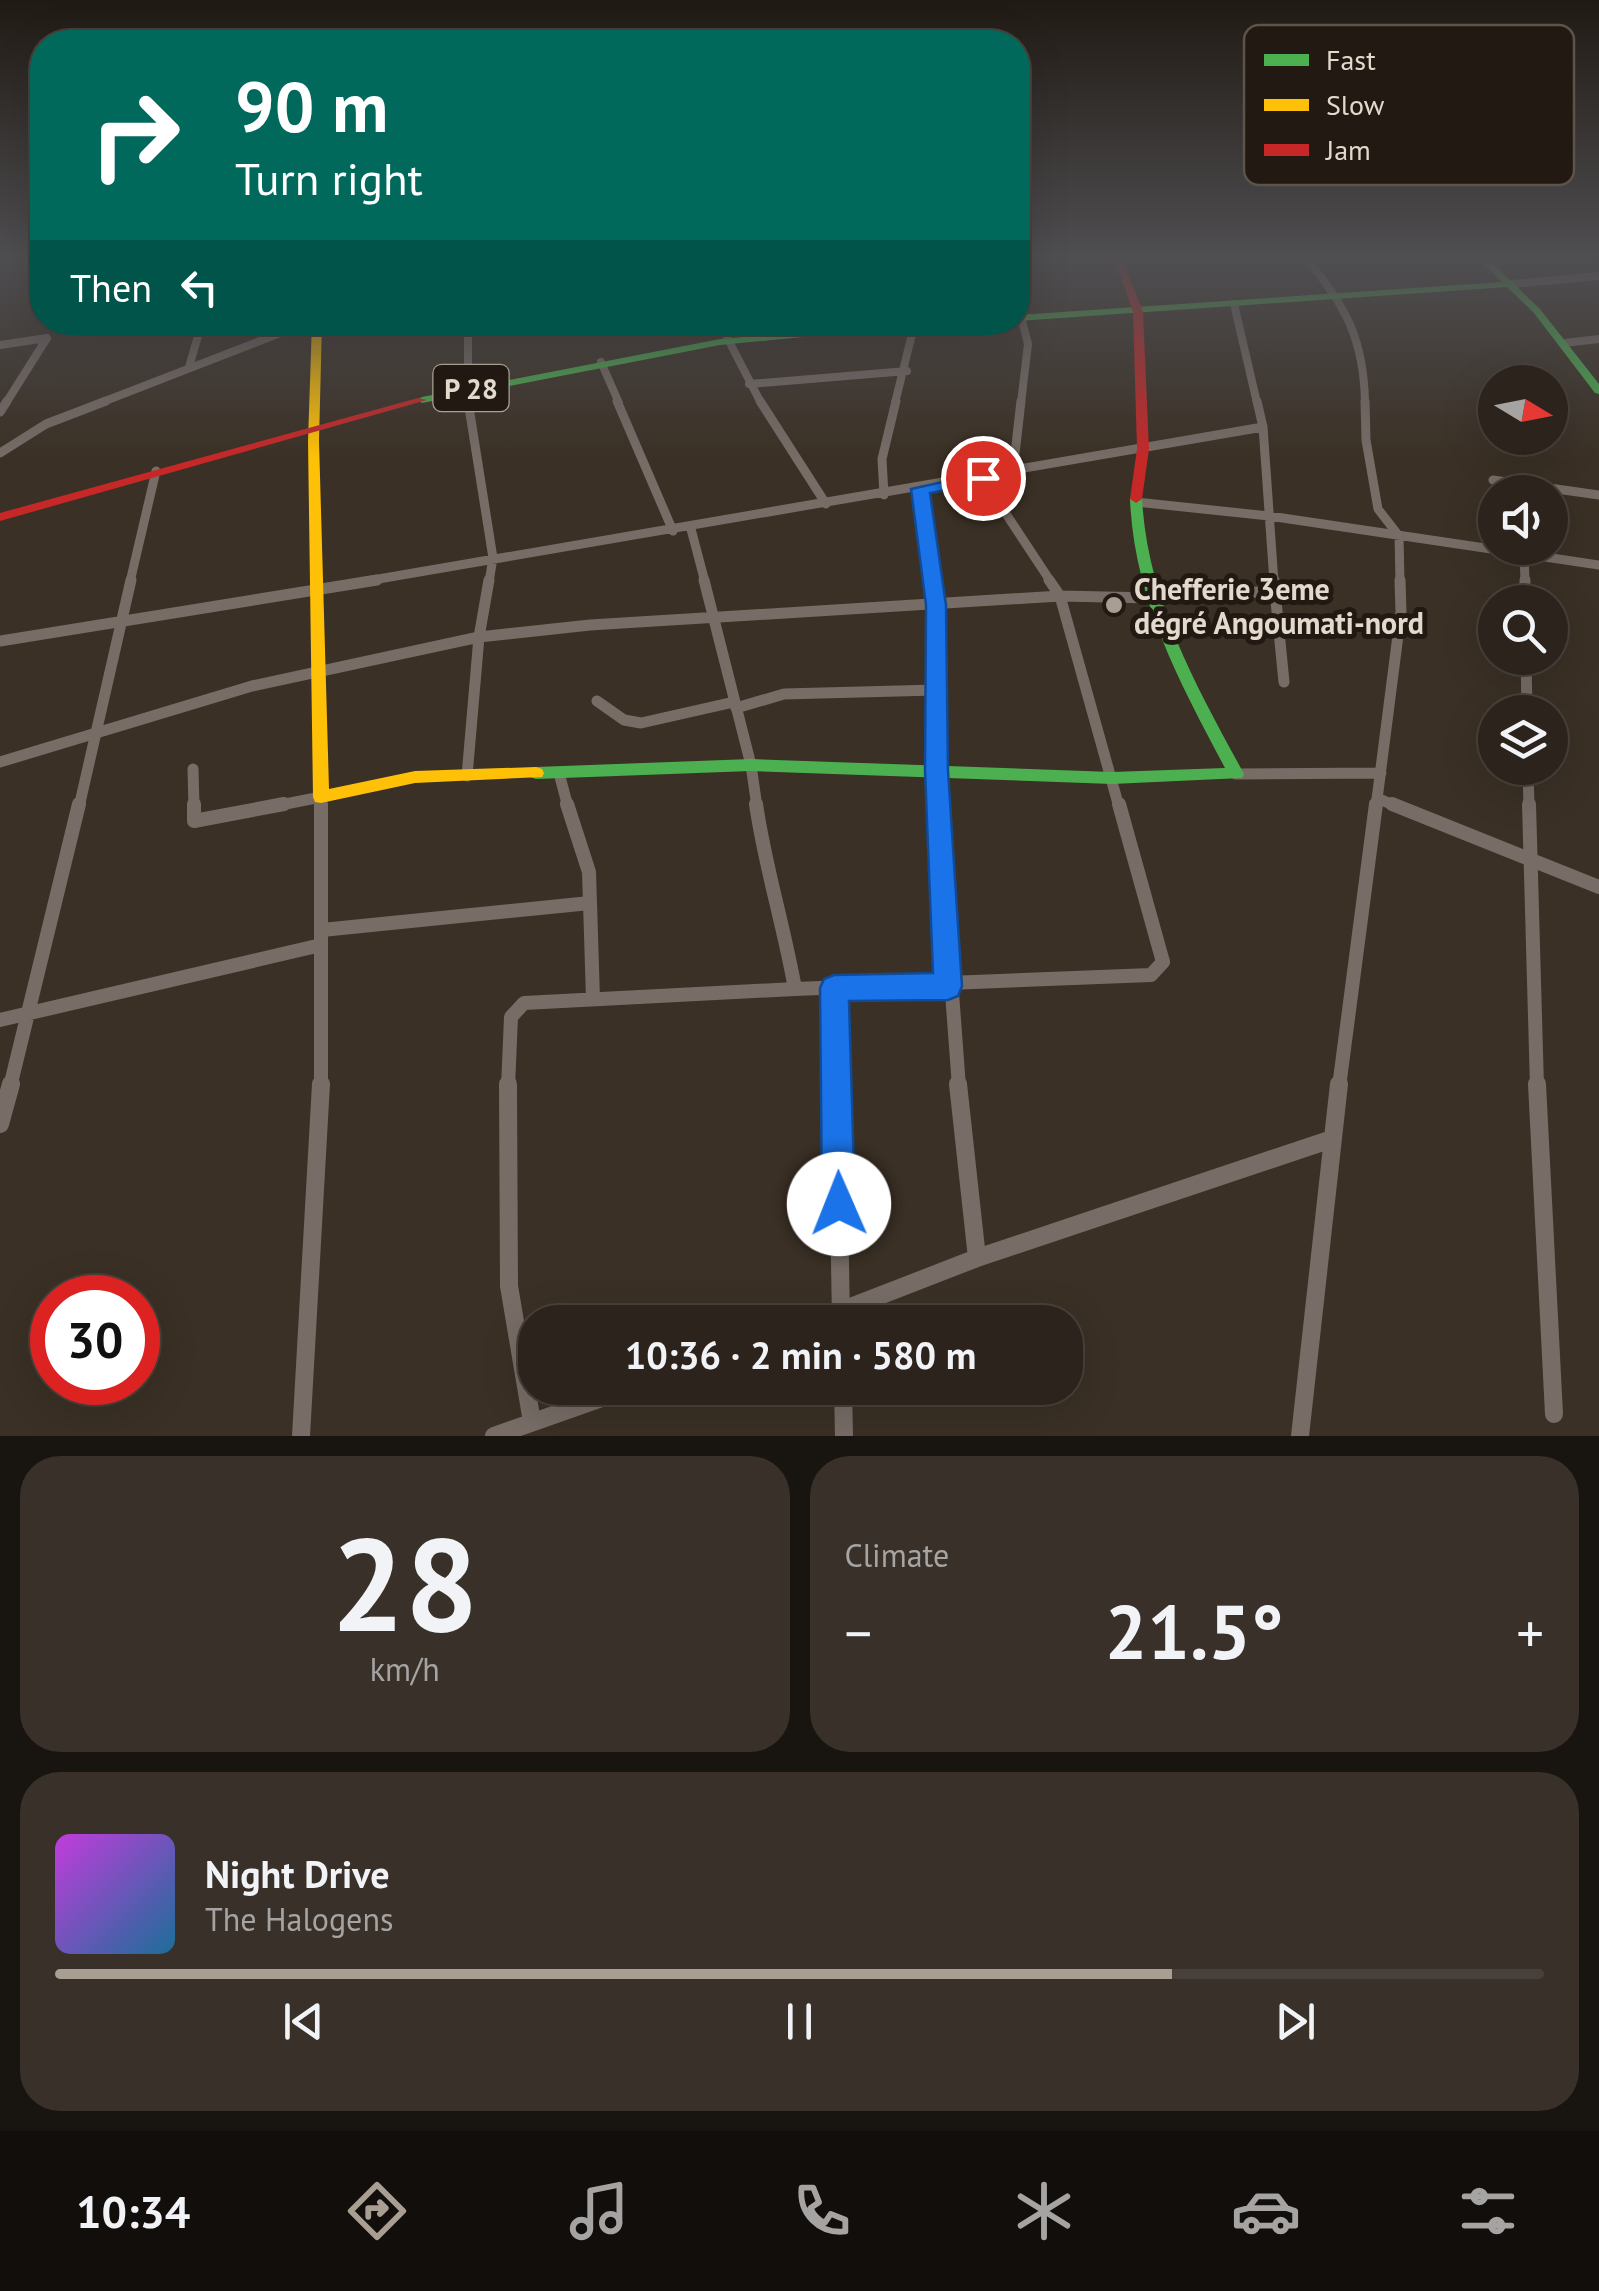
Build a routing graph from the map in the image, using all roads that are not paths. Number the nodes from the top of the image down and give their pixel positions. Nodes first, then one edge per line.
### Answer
1 (1138, 325) edge
2 (1239, 325) edge
3 (1350, 325) edge
4 (1548, 325) edge
5 (198, 335) edge
6 (278, 335) edge
7 (313, 335) edge
8 (468, 335) edge
9 (723, 335) edge
10 (746, 335) edge
11 (914, 335) edge
12 (1026, 335) edge
13 (1598, 340) edge
14 (725, 341) junction
15 (1564, 343) junction
16 (0, 345) edge
17 (601, 362) junction
18 (189, 368) junction
19 (907, 371) junction
20 (749, 384) junction
21 (466, 389) junction
22 (1599, 391) edge
23 (0, 412) edge
24 (311, 426) junction
25 (1263, 427) junction
26 (1143, 449) junction
27 (0, 453) edge
28 (156, 471) junction
29 (1013, 471) junction
30 (983, 478) junction
31 (920, 489) junction
32 (1568, 491) edge
33 (884, 495) junction
34 (1599, 495) edge
35 (1136, 502) junction
36 (826, 504) junction
37 (1269, 516) junction
38 (0, 517) edge
39 (690, 529) junction
40 (672, 531) junction
41 (1399, 536) junction
42 (1478, 547) edge
43 (493, 558) junction
44 (1568, 560) edge
45 (1599, 565) edge
46 (319, 588) junction
47 (1274, 590) junction
48 (1060, 596) junction
49 (1154, 598) junction
50 (936, 605) junction
51 (712, 617) junction
52 (123, 621) junction
53 (480, 637) junction
54 (0, 641) edge
55 (322, 668) junction
56 (1284, 682) dead end
57 (936, 690) junction
58 (597, 702) dead end
59 (735, 705) junction
60 (92, 734) junction
61 (0, 762) edge
62 (751, 765) junction
63 (193, 770) dead end
64 (936, 771) junction
65 (559, 773) junction
66 (1380, 773) junction
67 (1236, 774) junction
68 (467, 776) junction
69 (1112, 778) junction
70 (1528, 785) edge
71 (321, 797) junction
72 (1377, 798) junction
73 (1530, 861) junction
74 (1599, 887) edge
75 (590, 903) junction
76 (321, 937) junction
77 (948, 986) junction
78 (834, 988) junction
79 (795, 989) junction
80 (593, 999) junction
81 (31, 1013) junction
82 (0, 1020) edge
83 (0, 1124) edge
84 (1332, 1139) junction
85 (977, 1258) junction
86 (841, 1305) edge
87 (869, 1305) edge
88 (581, 1405) edge
89 (843, 1405) edge
90 (1554, 1414) dead end
91 (532, 1422) junction
92 (301, 1436) edge
93 (494, 1436) edge
94 (844, 1436) edge
95 (1300, 1436) edge

1 - 26 main road
2 - 25 street
3 - 41 street
4 - 15 main road
5 - 18 street
6 - 18 street
7 - 24 main road
8 - 21 street
9 - 14 street
10 - 14 main road, P 28
11 - 19 street
12 - 29 street
13 - 15 street
14 - 17 main road, P 28
14 - 20 street
15 - 22 main road
16 - 23 street
17 - 21 main road, P 28
17 - 40 street
18 - 27 street
19 - 20 street
19 - 33 street
20 - 36 street
21 - 24 main road, P 28
21 - 43 street
24 - 28 main road, P 28
24 - 46 main road
25 - 26 street
25 - 37 street
26 - 29 street
26 - 35 main road
28 - 38 main road, P 28
28 - 52 street
29 - 30 street
30 - 31 street
30 - 48 street
31 - 33 street
31 - 50 street
32 - 34 street
33 - 36 street
35 - 37 street
35 - 49 main road
36 - 39 street
37 - 41 street
37 - 47 street
39 - 40 street
39 - 51 street
40 - 43 street
41 - 42 street
41 - 66 street
43 - 46 street
43 - 53 street
44 - 45 street
46 - 52 street
46 - 55 main road
47 - 49 street
47 - 56 street
48 - 49 street
48 - 50 street
48 - 69 street
49 - 67 main road
50 - 51 street
50 - 57 street
51 - 53 street
51 - 59 street
52 - 54 street
52 - 60 street
53 - 55 street
53 - 68 street
55 - 60 street
55 - 71 main road
57 - 59 street
57 - 64 street
58 - 59 street
59 - 62 street
60 - 61 street
60 - 81 street
62 - 64 main road
62 - 65 main road
62 - 79 street
63 - 71 street
64 - 69 main road
64 - 77 street
65 - 68 main road
65 - 75 street
66 - 67 street
66 - 72 street
67 - 69 main road
68 - 71 main road
69 - 77 street
70 - 73 street
71 - 76 street
72 - 73 street
72 - 84 street
73 - 74 street
73 - 90 street
75 - 76 street
75 - 80 street
76 - 81 street
76 - 92 street
77 - 78 street
77 - 85 street
78 - 79 street
78 - 86 street
79 - 80 street
80 - 91 street
81 - 82 street
81 - 83 street
84 - 85 street
84 - 95 street
85 - 87 street
88 - 91 street
89 - 94 street
91 - 93 street

